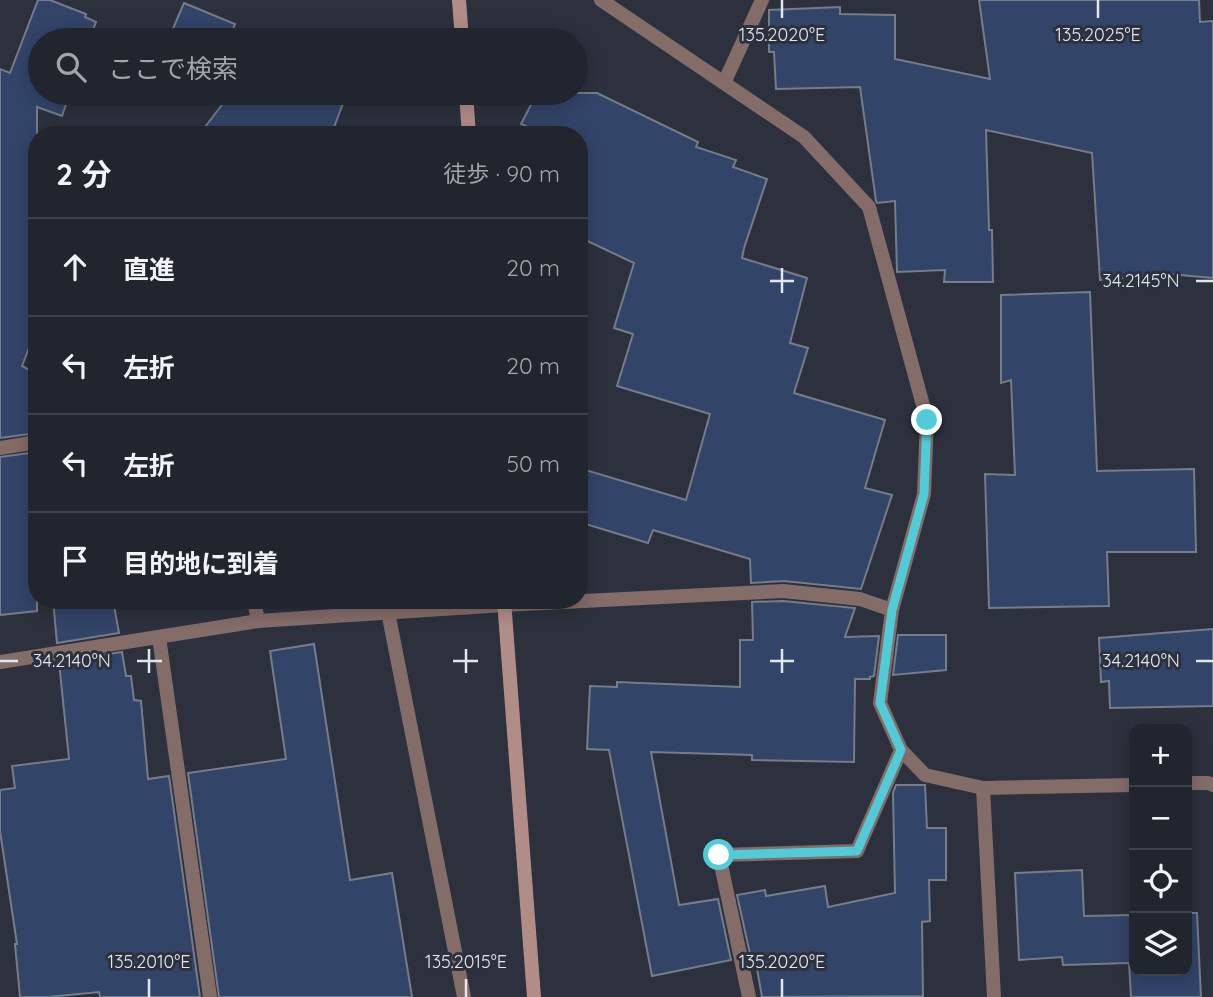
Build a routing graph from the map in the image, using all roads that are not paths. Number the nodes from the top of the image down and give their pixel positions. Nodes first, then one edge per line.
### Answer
1 (459, 0) edge
2 (601, 0) edge
3 (762, 0) edge
4 (461, 28) edge
5 (724, 83) junction
6 (467, 105) edge
7 (468, 126) edge
8 (28, 443) edge
9 (0, 448) edge
10 (588, 599) edge
11 (256, 609) edge
12 (427, 609) edge
13 (504, 609) edge
14 (892, 610) junction
15 (388, 612) junction
16 (258, 621) junction
17 (159, 637) junction
18 (0, 662) edge
19 (901, 750) junction
20 (1192, 783) edge
21 (1129, 785) edge
22 (1213, 785) edge
23 (983, 788) junction
24 (209, 997) edge
25 (464, 997) edge
26 (534, 997) edge
27 (749, 997) edge
28 (995, 997) edge

1 - 4 street
2 - 5 street
3 - 5 street
5 - 14 street
6 - 7 street
8 - 9 street
10 - 14 street
11 - 16 street
12 - 15 street
13 - 26 street
14 - 19 street
15 - 16 street
15 - 25 street
16 - 17 street
17 - 18 street
17 - 24 street
19 - 23 street
19 - 27 street
20 - 22 street
21 - 23 street
23 - 28 street

